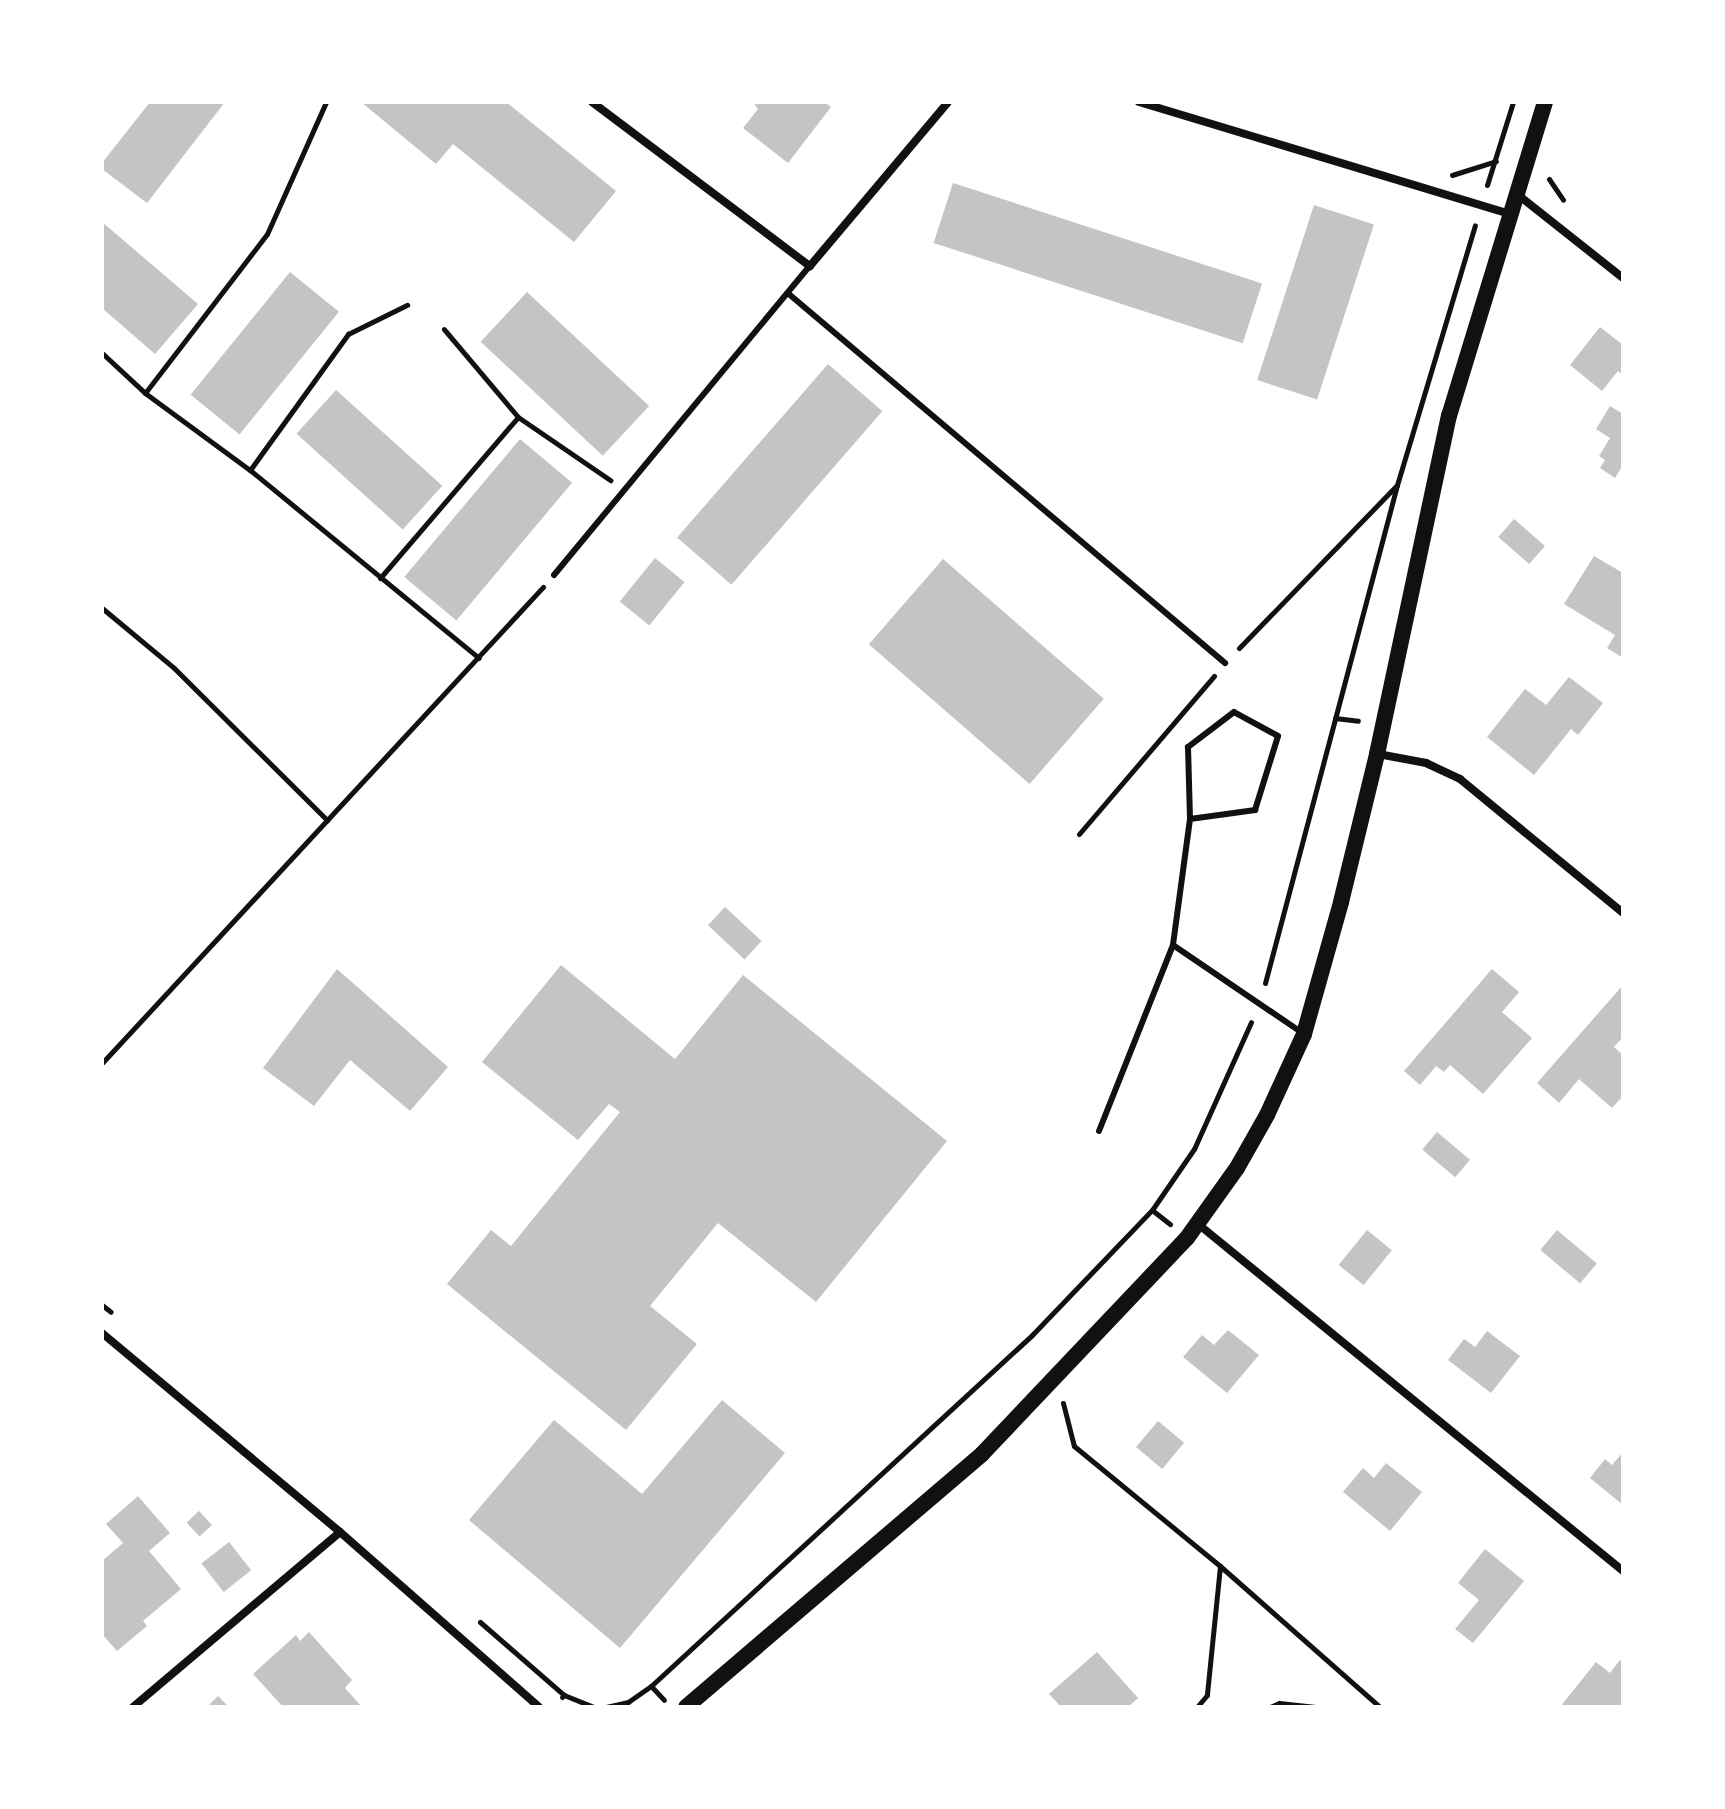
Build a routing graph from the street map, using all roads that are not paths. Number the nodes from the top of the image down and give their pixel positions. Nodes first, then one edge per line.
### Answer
1 (592, 102) edge
2 (948, 102) edge
3 (1139, 102) edge
4 (1545, 102) edge
5 (1516, 193) junction
6 (1509, 214) junction
7 (810, 266) junction
8 (1623, 278) edge
9 (790, 295) junction
10 (554, 575) road end
11 (1225, 663) dead end
12 (1377, 754) junction
13 (1190, 819) junction
14 (1623, 913) edge
15 (1173, 945) junction
16 (1304, 1034) junction
17 (1099, 1131) dead end
18 (1198, 1224) junction
19 (102, 1333) edge
20 (340, 1532) junction
21 (1623, 1571) edge
22 (133, 1707) edge
23 (539, 1707) edge
24 (686, 1707) edge

1 - 7 street
2 - 7 street
3 - 6 street
4 - 5 main road
5 - 6 main road
5 - 8 street
6 - 12 main road
7 - 9 lane
9 - 10 lane
9 - 11 lane
12 - 14 street
12 - 16 main road
13 - 13 lane
13 - 15 lane
15 - 16 lane
15 - 17 lane
16 - 18 main road
18 - 21 street
18 - 24 main road
19 - 20 street
20 - 22 street
20 - 23 street

